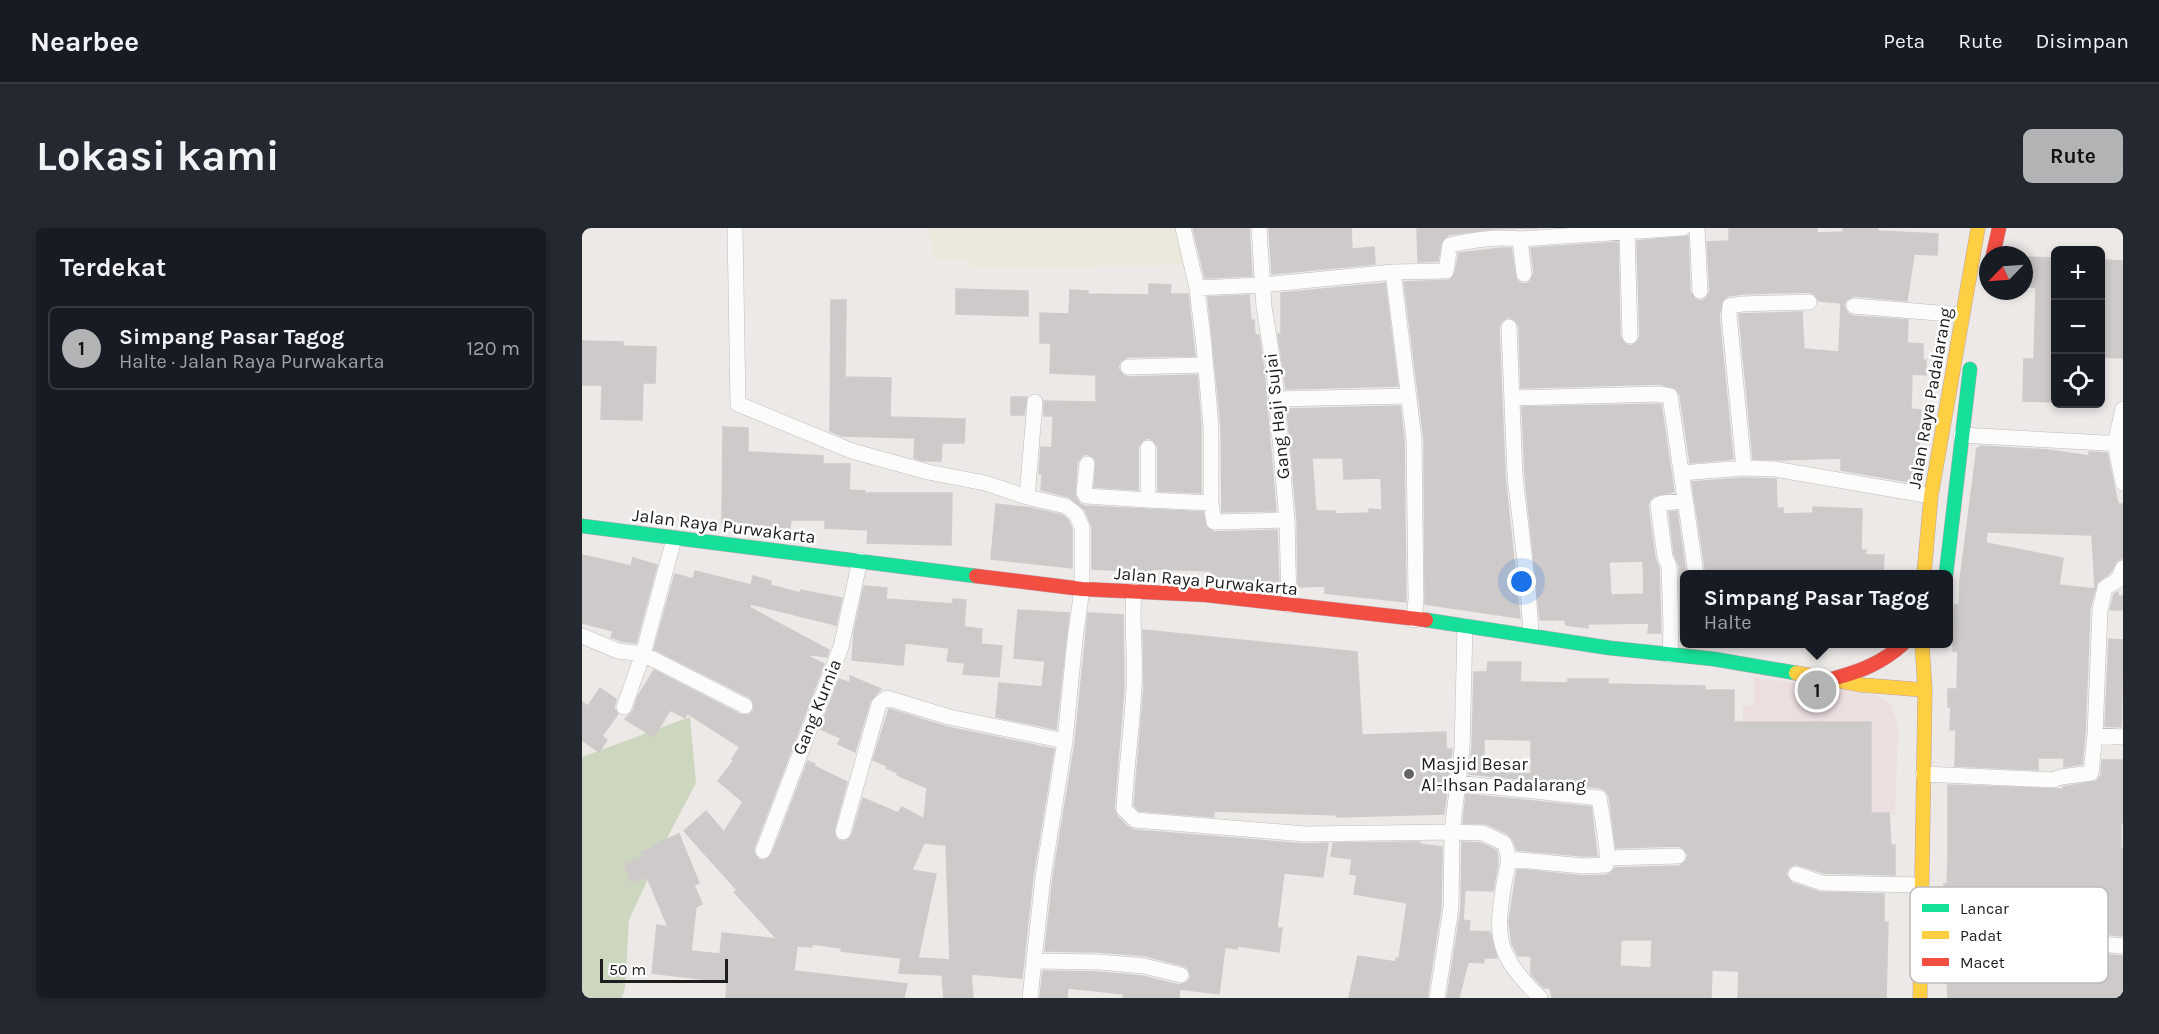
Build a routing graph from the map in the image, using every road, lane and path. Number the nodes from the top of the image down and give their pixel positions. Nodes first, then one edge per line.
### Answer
1 (735, 228) edge
2 (1183, 228) edge
3 (1259, 228) edge
4 (1683, 228) edge
5 (1697, 228) edge
6 (1978, 228) edge
7 (1999, 228) edge
8 (1559, 232) edge
9 (1627, 232) junction
10 (1484, 233) edge
11 (1520, 239) junction
12 (1995, 246) edge
13 (1393, 272) junction
14 (1524, 274) dead end
15 (1262, 285) junction
16 (1197, 288) junction
17 (1700, 291) dead end
18 (1809, 302) dead end
19 (1854, 306) dead end
20 (1962, 315) junction
21 (1509, 327) dead end
22 (1630, 336) dead end
23 (1972, 356) dead end
24 (1205, 365) junction
25 (1128, 367) dead end
26 (1408, 396) junction
27 (1512, 398) junction
28 (1277, 399) junction
29 (1035, 402) dead end
30 (2123, 409) edge
31 (1961, 435) junction
32 (2119, 444) edge
33 (1148, 448) dead end
34 (1087, 464) dead end
35 (1744, 468) junction
36 (1681, 473) junction
37 (2123, 483) edge
38 (1930, 496) junction
39 (1027, 497) junction
40 (1148, 500) junction
41 (1686, 501) junction
42 (1211, 503) junction
43 (1287, 520) junction
44 (582, 526) edge
45 (674, 539) junction
46 (860, 560) junction
47 (2123, 568) edge
48 (1695, 570) edge
49 (1924, 570) edge
50 (1946, 570) edge
51 (1082, 589) junction
52 (1134, 591) junction
53 (1289, 605) junction
54 (1414, 620) junction
55 (1465, 626) junction
56 (1530, 635) junction
57 (582, 636) edge
58 (1899, 648) edge
59 (1922, 648) edge
60 (643, 654) junction
61 (1670, 655) junction
62 (1935, 655) dead end
63 (1825, 680) junction
64 (1925, 690) junction
65 (745, 706) dead end
66 (624, 707) dead end
67 (2095, 735) junction
68 (2123, 737) edge
69 (1065, 741) junction
70 (1923, 774) junction
71 (1457, 783) junction
72 (843, 832) dead end
73 (1452, 832) junction
74 (763, 850) dead end
75 (1678, 856) dead end
76 (1608, 858) junction
77 (1510, 859) junction
78 (1796, 874) dead end
79 (1921, 885) joint
80 (2108, 945) edge
81 (2123, 946) edge
82 (1034, 961) junction
83 (1181, 975) dead end
84 (1920, 983) edge
85 (1030, 998) edge
86 (1437, 998) edge
87 (1540, 998) edge
88 (1920, 998) edge

1 - 39 street
2 - 16 street
3 - 15 street, Gang Haji Sujai
4 - 9 street
5 - 17 street
6 - 20 highway, Jalan Raya Padalarang
7 - 12 highway
8 - 9 street
8 - 11 street
9 - 22 street
10 - 11 street
10 - 13 street
11 - 14 street
13 - 15 street
13 - 26 street
15 - 16 street
15 - 28 street, Gang Haji Sujai
16 - 24 street
18 - 35 street
19 - 20 street
20 - 38 highway, Jalan Raya Padalarang
21 - 27 street
23 - 31 highway, Jalan Raya Padalarang
24 - 25 street
24 - 42 street
26 - 28 street
26 - 54 street
27 - 36 street
27 - 56 street
28 - 43 street, Gang Haji Sujai
29 - 39 street
30 - 32 street
31 - 32 street
31 - 50 highway, Jalan Raya Padalarang
32 - 37 street
33 - 40 street
34 - 40 street
35 - 36 street
35 - 38 street
36 - 41 street
38 - 49 highway, Jalan Raya Padalarang
39 - 51 street
40 - 42 street
41 - 48 street
41 - 61 street
42 - 43 street
43 - 53 street, Gang Haji Sujai
44 - 45 highway, Jalan Raya Purwakarta
45 - 46 highway, Jalan Raya Purwakarta
45 - 60 street
46 - 51 highway, Jalan Raya Purwakarta
46 - 74 street, Gang Kurnia
47 - 67 street
51 - 52 highway, Jalan Raya Purwakarta
51 - 69 street
52 - 53 highway, Jalan Raya Purwakarta
52 - 73 street
53 - 54 highway, Jalan Raya Purwakarta
54 - 55 highway, Jalan Raya Purwakarta
55 - 56 highway, Jalan Raya Purwakarta
55 - 71 street
56 - 61 highway, Jalan Raya Purwakarta
57 - 60 street
58 - 63 highway, Jalan Raya Purwakarta
59 - 64 highway
60 - 65 street
60 - 66 street
61 - 63 highway, Jalan Raya Purwakarta
62 - 64 highway
63 - 64 highway, Jalan Raya Purwakarta
64 - 70 highway
67 - 68 street
67 - 70 street
69 - 72 street
69 - 82 street
70 - 79 highway
71 - 73 street
71 - 76 street
73 - 77 street
73 - 86 street
75 - 76 street
76 - 77 street
77 - 87 street
78 - 79 street
80 - 81 street
82 - 83 street
82 - 85 street
84 - 88 highway

